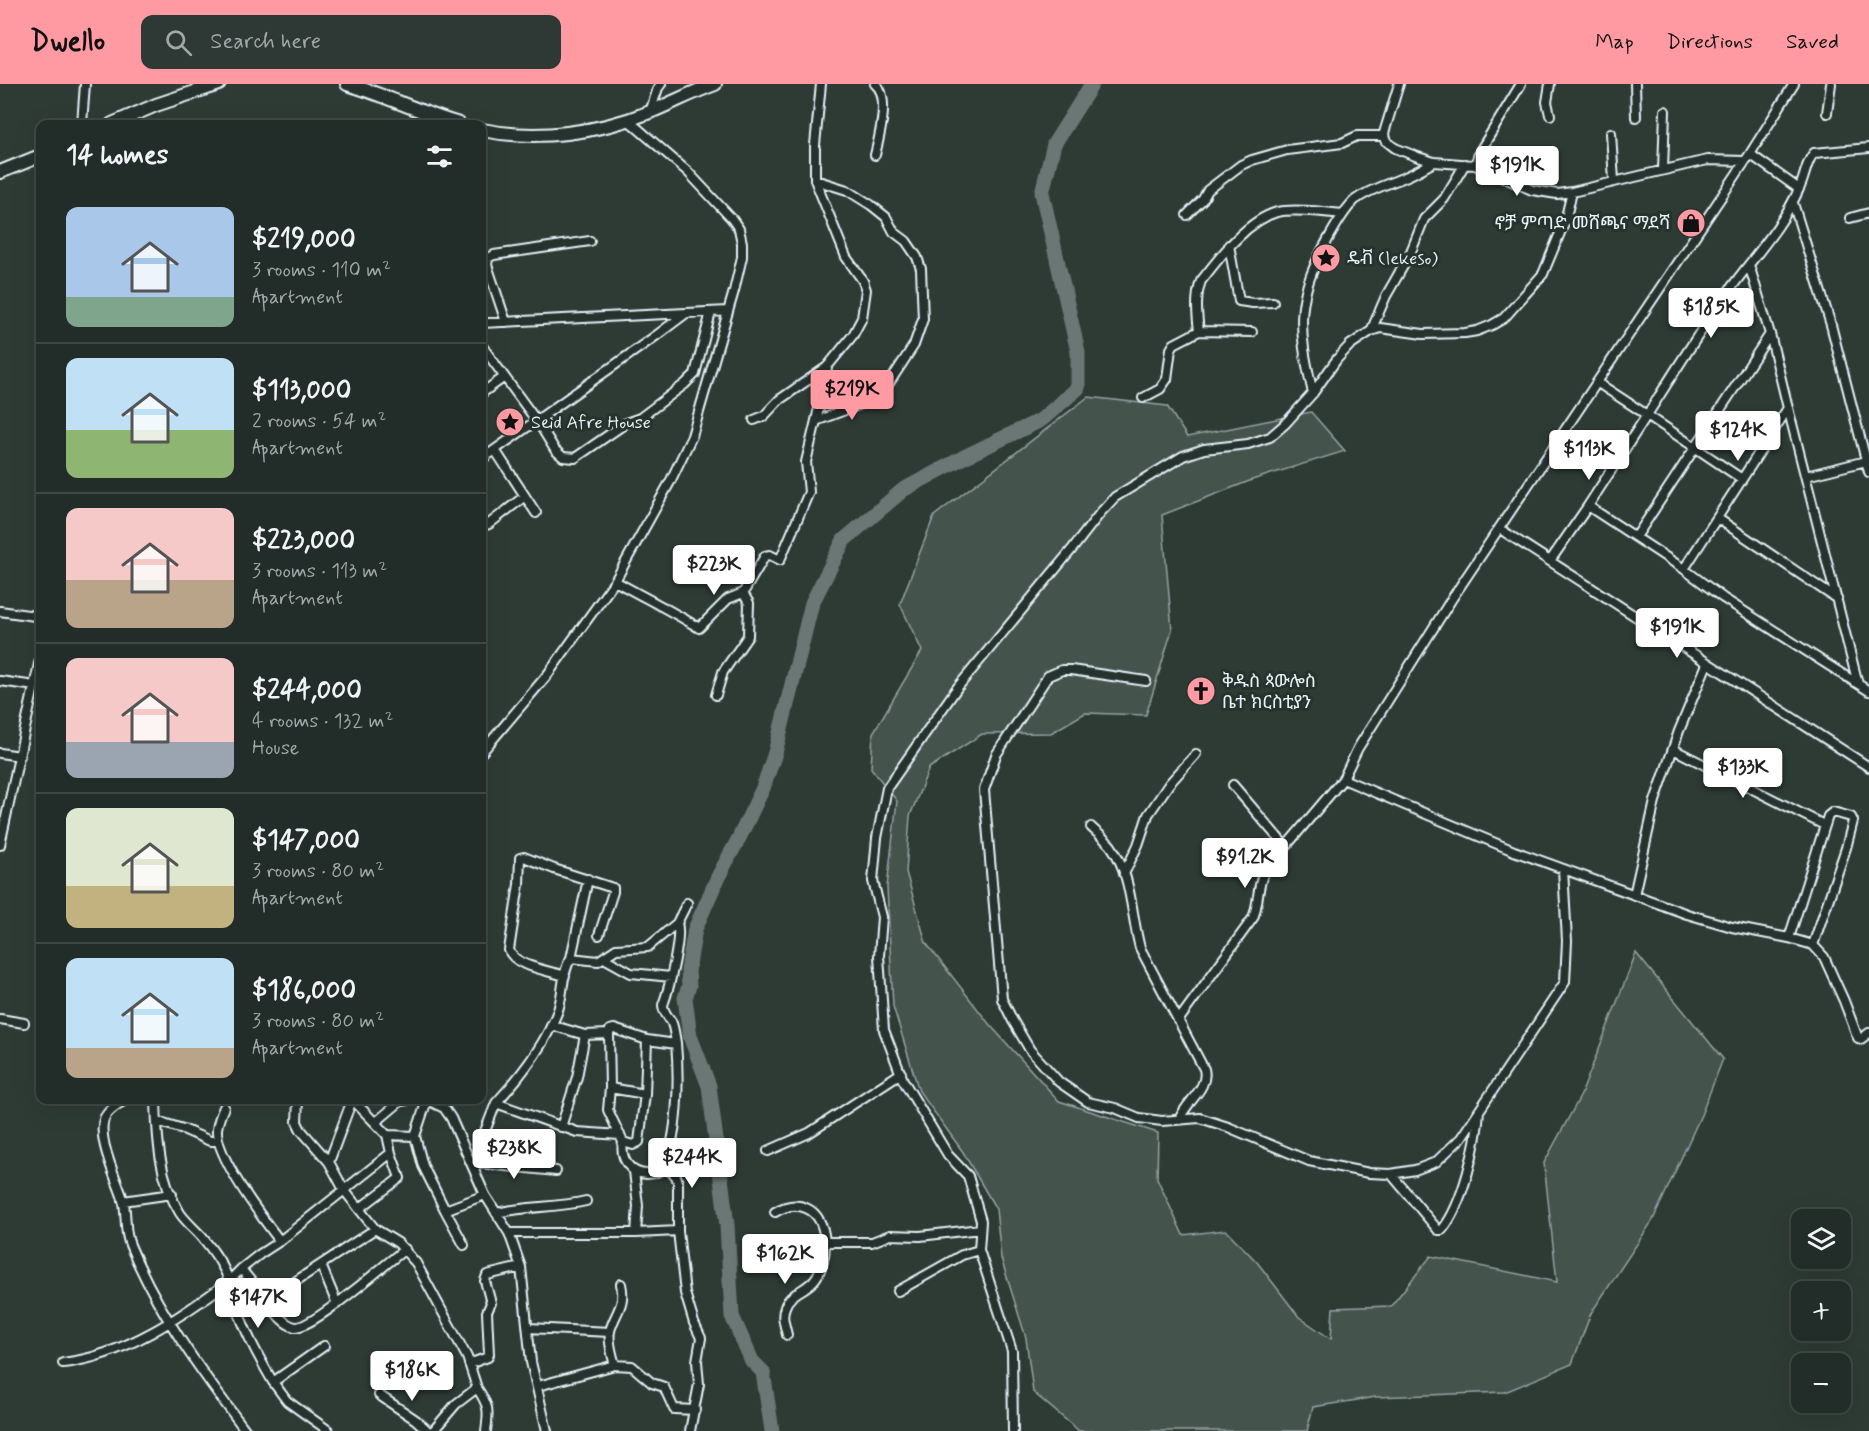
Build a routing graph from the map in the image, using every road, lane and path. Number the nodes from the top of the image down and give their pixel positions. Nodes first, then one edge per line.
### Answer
1 (85, 84) edge
2 (219, 84) edge
3 (347, 84) edge
4 (661, 84) edge
5 (715, 84) edge
6 (820, 84) edge
7 (875, 84) edge
8 (1399, 84) edge
9 (1521, 84) edge
10 (1550, 84) edge
11 (1635, 84) edge
12 (1794, 84) edge
13 (1831, 84) edge
14 (1665, 111) dead end
15 (650, 112) junction
16 (1827, 113) dead end
17 (1550, 115) dead end
18 (1636, 117) dead end
19 (82, 120) edge
20 (126, 120) edge
21 (443, 120) edge
22 (628, 120) junction
23 (486, 131) edge
24 (1611, 133) dead end
25 (1384, 136) junction
26 (1869, 148) edge
27 (1750, 154) junction
28 (875, 155) dead end
29 (36, 158) edge
30 (1744, 161) junction
31 (1434, 162) junction
32 (1465, 164) junction
33 (1475, 165) junction
34 (1663, 170) junction
35 (0, 172) edge
36 (815, 180) junction
37 (1614, 181) junction
38 (1800, 189) junction
39 (1572, 192) junction
40 (1793, 202) junction
41 (1869, 213) edge
42 (1187, 214) dead end
43 (1343, 214) junction
44 (1850, 218) dead end
45 (590, 241) dead end
46 (1229, 245) junction
47 (1749, 265) junction
48 (1274, 302) dead end
49 (728, 311) junction
50 (711, 312) junction
51 (685, 314) junction
52 (506, 322) junction
53 (486, 323) edge
54 (1199, 331) junction
55 (1371, 331) junction
56 (1252, 332) dead end
57 (1770, 334) junction
58 (486, 352) edge
59 (827, 367) junction
60 (504, 378) junction
61 (1598, 383) junction
62 (486, 390) edge
63 (1313, 393) junction
64 (1143, 398) dead end
65 (1788, 408) junction
66 (1647, 415) junction
67 (536, 420) junction
68 (754, 420) dead end
69 (816, 421) junction
70 (1695, 446) junction
71 (495, 450) junction
72 (486, 456) edge
73 (1866, 461) junction
74 (1869, 472) edge
75 (1806, 476) junction
76 (1742, 479) junction
77 (525, 496) junction
78 (1588, 507) junction
79 (536, 513) dead end
80 (1717, 518) junction
81 (486, 525) edge
82 (1500, 529) junction
83 (1636, 537) junction
84 (1550, 561) junction
85 (1684, 569) junction
86 (615, 581) junction
87 (743, 593) junction
88 (1837, 598) junction
89 (0, 611) edge
90 (36, 617) edge
91 (1707, 664) junction
92 (0, 681) edge
93 (36, 681) edge
94 (1146, 681) dead end
95 (1858, 684) junction
96 (35, 687) junction
97 (1869, 691) edge
98 (716, 695) dead end
99 (486, 747) edge
100 (1673, 749) junction
101 (0, 753) edge
102 (1196, 754) dead end
103 (20, 756) junction
104 (1869, 767) edge
105 (1343, 779) junction
106 (1233, 785) dead end
107 (4, 812) edge
108 (1824, 825) junction
109 (1091, 827) dead end
110 (0, 845) edge
111 (1285, 846) junction
112 (1563, 869) junction
113 (1124, 874) junction
114 (588, 879) junction
115 (1634, 895) junction
116 (687, 903) dead end
117 (676, 923) junction
118 (598, 935) dead end
119 (1789, 938) junction
120 (1813, 945) junction
121 (571, 958) junction
122 (604, 958) junction
123 (565, 976) junction
124 (671, 977) junction
125 (0, 1019) edge
126 (1178, 1021) junction
127 (24, 1023) dead end
128 (551, 1025) junction
129 (1869, 1033) edge
130 (609, 1034) junction
131 (585, 1035) junction
132 (647, 1040) junction
133 (676, 1044) junction
134 (901, 1074) junction
135 (610, 1088) junction
136 (645, 1094) junction
137 (496, 1103) junction
138 (120, 1104) edge
139 (156, 1104) edge
140 (298, 1104) edge
141 (351, 1104) edge
142 (356, 1104) edge
143 (397, 1104) edge
144 (426, 1104) edge
145 (436, 1104) edge
146 (224, 1107) dead end
147 (1479, 1111) junction
148 (1180, 1118) junction
149 (157, 1121) junction
150 (376, 1122) junction
151 (561, 1127) junction
152 (387, 1135) junction
153 (415, 1136) junction
154 (621, 1138) junction
155 (218, 1141) junction
156 (768, 1151) dead end
157 (391, 1153) junction
158 (329, 1162) junction
159 (664, 1166) junction
160 (475, 1167) junction
161 (556, 1171) dead end
162 (634, 1171) junction
163 (1391, 1174) junction
164 (344, 1190) junction
165 (172, 1194) junction
166 (485, 1195) junction
167 (123, 1201) junction
168 (586, 1201) dead end
169 (359, 1209) junction
170 (445, 1210) junction
171 (775, 1212) dead end
172 (496, 1213) junction
173 (375, 1229) junction
174 (980, 1229) junction
175 (678, 1231) junction
176 (509, 1233) junction
177 (636, 1233) junction
178 (280, 1241) junction
179 (826, 1242) junction
180 (464, 1245) dead end
181 (405, 1249) junction
182 (979, 1250) junction
183 (321, 1265) junction
184 (521, 1267) junction
185 (241, 1269) junction
186 (229, 1281) junction
187 (621, 1284) dead end
188 (898, 1291) dead end
189 (268, 1302) junction
190 (337, 1304) junction
191 (169, 1321) junction
192 (528, 1328) junction
193 (610, 1332) junction
194 (787, 1335) dead end
195 (324, 1346) dead end
196 (63, 1363) dead end
197 (469, 1364) junction
198 (615, 1365) junction
199 (273, 1382) junction
200 (538, 1386) junction
201 (477, 1388) junction
202 (379, 1395) dead end
203 (695, 1410) junction
204 (246, 1431) edge
205 (329, 1431) edge
206 (428, 1431) edge
207 (433, 1431) edge
208 (486, 1431) edge
209 (547, 1431) edge
210 (690, 1431) edge
211 (1013, 1431) edge

1 - 19 street
2 - 20 main road
3 - 21 main road
4 - 15 street
5 - 15 main road
6 - 36 street
7 - 28 street
8 - 25 street
9 - 33 street
10 - 17 street
11 - 18 street
12 - 27 street
13 - 16 street
14 - 34 street
15 - 22 main road
22 - 23 main road
22 - 49 street
24 - 37 street
25 - 31 street
25 - 42 street
26 - 38 street
27 - 30 street
27 - 38 street
29 - 35 main road
30 - 34 street
30 - 61 street
31 - 32 street
31 - 43 street
32 - 33 street
32 - 55 street
33 - 39 street
34 - 37 street
36 - 59 street
36 - 69 street
37 - 39 street
38 - 40 street
39 - 55 street
40 - 47 street
40 - 73 street
41 - 44 street
43 - 46 street
43 - 63 street
45 - 52 street
46 - 48 street
46 - 54 street
47 - 57 street
47 - 66 street
49 - 50 street
49 - 86 street
50 - 51 street
50 - 67 street
51 - 52 street
51 - 67 street
52 - 53 street
54 - 56 street
54 - 64 street
55 - 63 street
57 - 65 street
57 - 70 street
58 - 60 street
59 - 68 street
59 - 69 street
60 - 62 street
60 - 67 street
61 - 66 street
61 - 82 street
63 - 134 street
65 - 75 street
65 - 76 street
66 - 70 street
66 - 78 street
67 - 71 street
69 - 87 street
70 - 76 street
70 - 83 street
71 - 72 street
71 - 77 street
73 - 74 street
73 - 75 street
75 - 88 street
76 - 80 street
77 - 79 street
77 - 81 street
78 - 83 street
78 - 84 street
80 - 85 street
80 - 88 street
82 - 84 street
82 - 105 street
83 - 85 street
84 - 91 street
85 - 95 street
86 - 87 street
86 - 99 street
87 - 98 street
88 - 95 street
89 - 90 street
91 - 100 street
91 - 104 street
92 - 96 street
93 - 96 street
94 - 148 street
95 - 97 street
96 - 103 street
100 - 108 street
100 - 115 street
101 - 103 street
102 - 113 street
103 - 107 street
105 - 111 street
105 - 112 street
106 - 111 street
107 - 110 street
108 - 119 street
108 - 120 street
109 - 113 street
111 - 126 street
112 - 115 street
112 - 147 street
113 - 126 street
114 - 118 street
114 - 121 street
114 - 123 street
115 - 119 street
116 - 117 street
117 - 122 street
117 - 124 street
119 - 120 street
120 - 129 street
121 - 122 street
121 - 123 street
122 - 124 street
123 - 128 street
124 - 133 street
125 - 127 street
126 - 148 street
128 - 131 street
128 - 137 street
130 - 131 street
130 - 132 street
130 - 135 street
131 - 151 street
132 - 133 street
132 - 136 street
133 - 159 street
134 - 156 street
134 - 174 street
135 - 136 street
135 - 154 street
136 - 154 street
137 - 151 street
137 - 160 street
138 - 167 street
139 - 149 street
140 - 158 street
141 - 158 street
142 - 150 street
143 - 150 street
144 - 153 street
145 - 160 street
146 - 155 street
147 - 163 street
147 - 163 street
148 - 163 street
149 - 155 street
149 - 165 street
150 - 152 street
151 - 154 street
152 - 153 street
152 - 157 street
153 - 170 street
154 - 162 street
155 - 178 street
157 - 164 street
157 - 169 street
158 - 164 street
159 - 162 street
159 - 175 street
160 - 161 street
160 - 166 street
162 - 177 street
164 - 169 street
164 - 178 street
165 - 167 street
165 - 186 street
166 - 170 street
166 - 172 street
167 - 191 street
168 - 172 street
169 - 173 street
170 - 180 street
171 - 179 street
172 - 176 street
173 - 181 street
173 - 183 street
174 - 179 street
174 - 182 street
175 - 177 street
175 - 203 street
176 - 177 street
176 - 184 street
178 - 185 street
179 - 194 street
181 - 190 street
181 - 197 street
182 - 188 street
182 - 211 street
183 - 189 street
183 - 190 street
184 - 192 street
184 - 197 street
185 - 186 street
185 - 189 street
186 - 191 street
186 - 199 street
187 - 193 street
189 - 190 street
191 - 196 street
191 - 204 street
192 - 193 street
192 - 200 street
193 - 198 street
195 - 199 street
197 - 201 street
198 - 200 street
198 - 203 street
199 - 205 street
200 - 209 street
201 - 207 street
201 - 208 street
202 - 206 street
203 - 210 street

